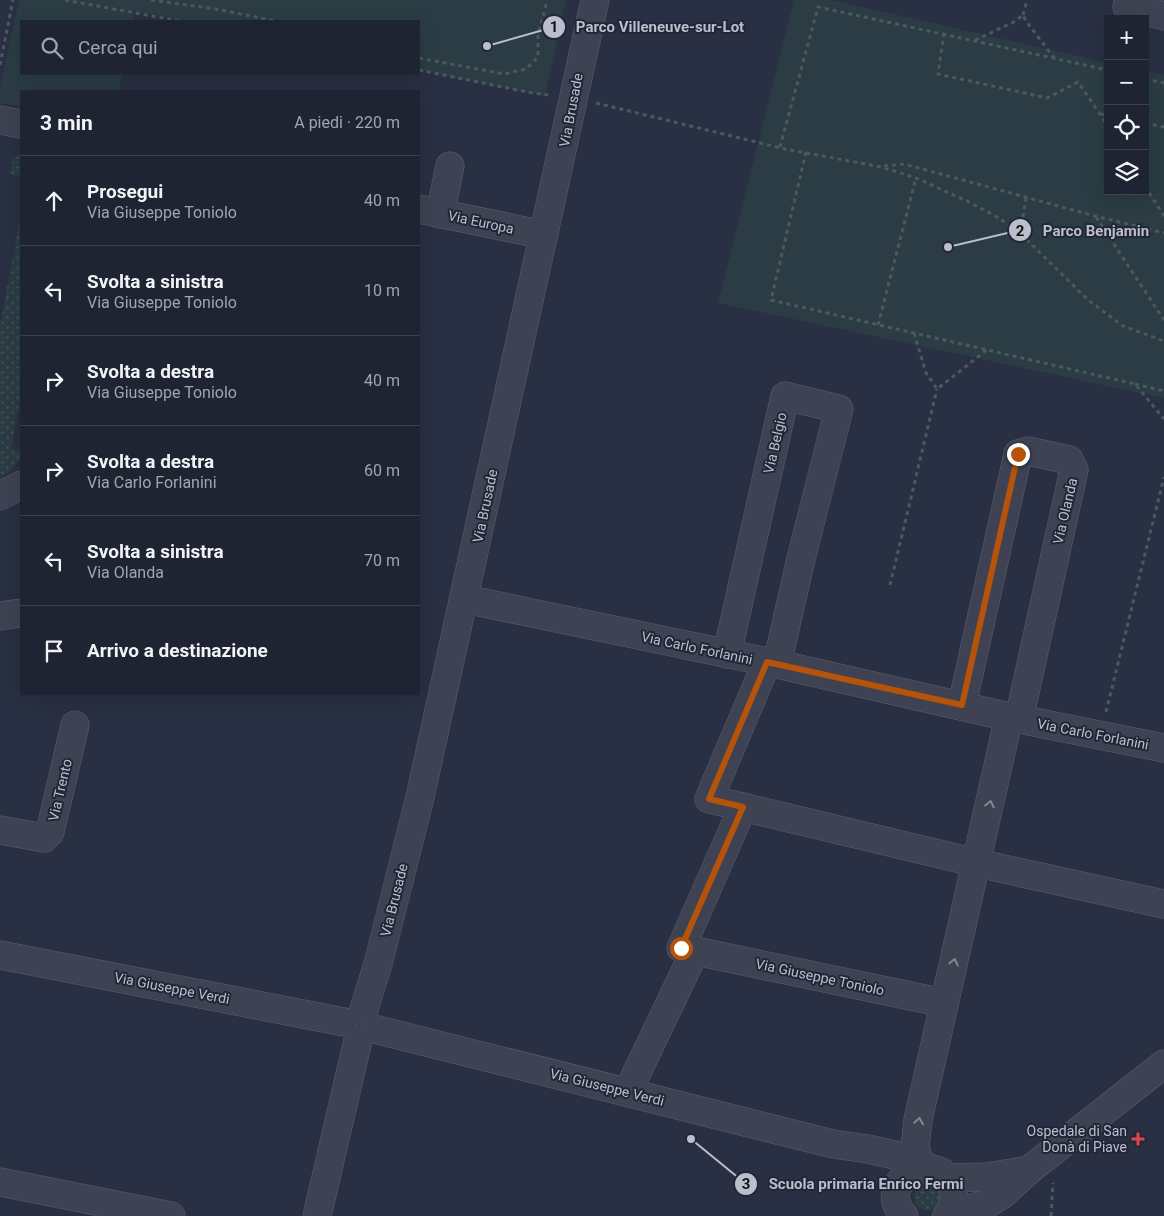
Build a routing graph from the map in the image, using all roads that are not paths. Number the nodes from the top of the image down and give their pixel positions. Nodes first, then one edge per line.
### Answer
1 (595, 0) edge
2 (1128, 0) edge
3 (1164, 16) edge
4 (450, 166) dead end
5 (429, 212) edge
6 (544, 235) junction
7 (20, 486) edge
8 (0, 496) edge
9 (465, 599) junction
10 (20, 612) edge
11 (0, 616) edge
12 (727, 654) junction
13 (772, 663) junction
14 (962, 705) junction
15 (1014, 718) junction
16 (75, 725) dead end
17 (1164, 748) edge
18 (743, 807) junction
19 (0, 830) edge
20 (977, 863) junction
21 (1164, 904) edge
22 (695, 951) junction
23 (0, 955) edge
24 (944, 1003) junction
25 (360, 1025) junction
26 (1164, 1064) edge
27 (628, 1091) junction
28 (840, 1146) junction
29 (919, 1169) junction
30 (1029, 1170) junction
31 (949, 1181) junction
32 (0, 1182) edge
33 (896, 1205) edge
34 (992, 1210) edge
35 (171, 1216) edge
36 (317, 1216) edge
37 (947, 1216) edge

1 - 6 street, Via Brusade
2 - 3 street
4 - 5 street
5 - 6 street, Via Europa
6 - 9 street, Via Brusade
7 - 8 street
9 - 12 street, Via Carlo Forlanini
9 - 25 street, Via Brusade
10 - 11 street
12 - 13 street, Via Carlo Forlanini
12 - 13 street, Via Belgio
13 - 14 street, Via Carlo Forlanini
13 - 18 street
14 - 15 street, Via Carlo Forlanini
14 - 15 street, Via Olanda
15 - 17 street, Via Carlo Forlanini
20 -> 15 street
16 - 19 street, Via Trento
18 - 20 street
18 - 22 street
20 - 21 street
24 -> 20 street
22 - 24 street, Via Giuseppe Toniolo
22 - 27 street
23 - 25 street, Via Giuseppe Verdi
29 -> 24 street
25 - 27 street, Via Giuseppe Verdi
25 - 36 street, Via Brusade
26 - 30 street
27 - 28 street, Via Giuseppe Verdi
28 - 29 street, Via Giuseppe Verdi
28 - 33 street, Via Giuseppe Verdi
29 - 31 street, Via Giuseppe Verdi
29 - 33 street
30 - 31 street
30 - 34 street
31 - 34 street
31 - 37 street
32 - 35 street
34 - 37 street

